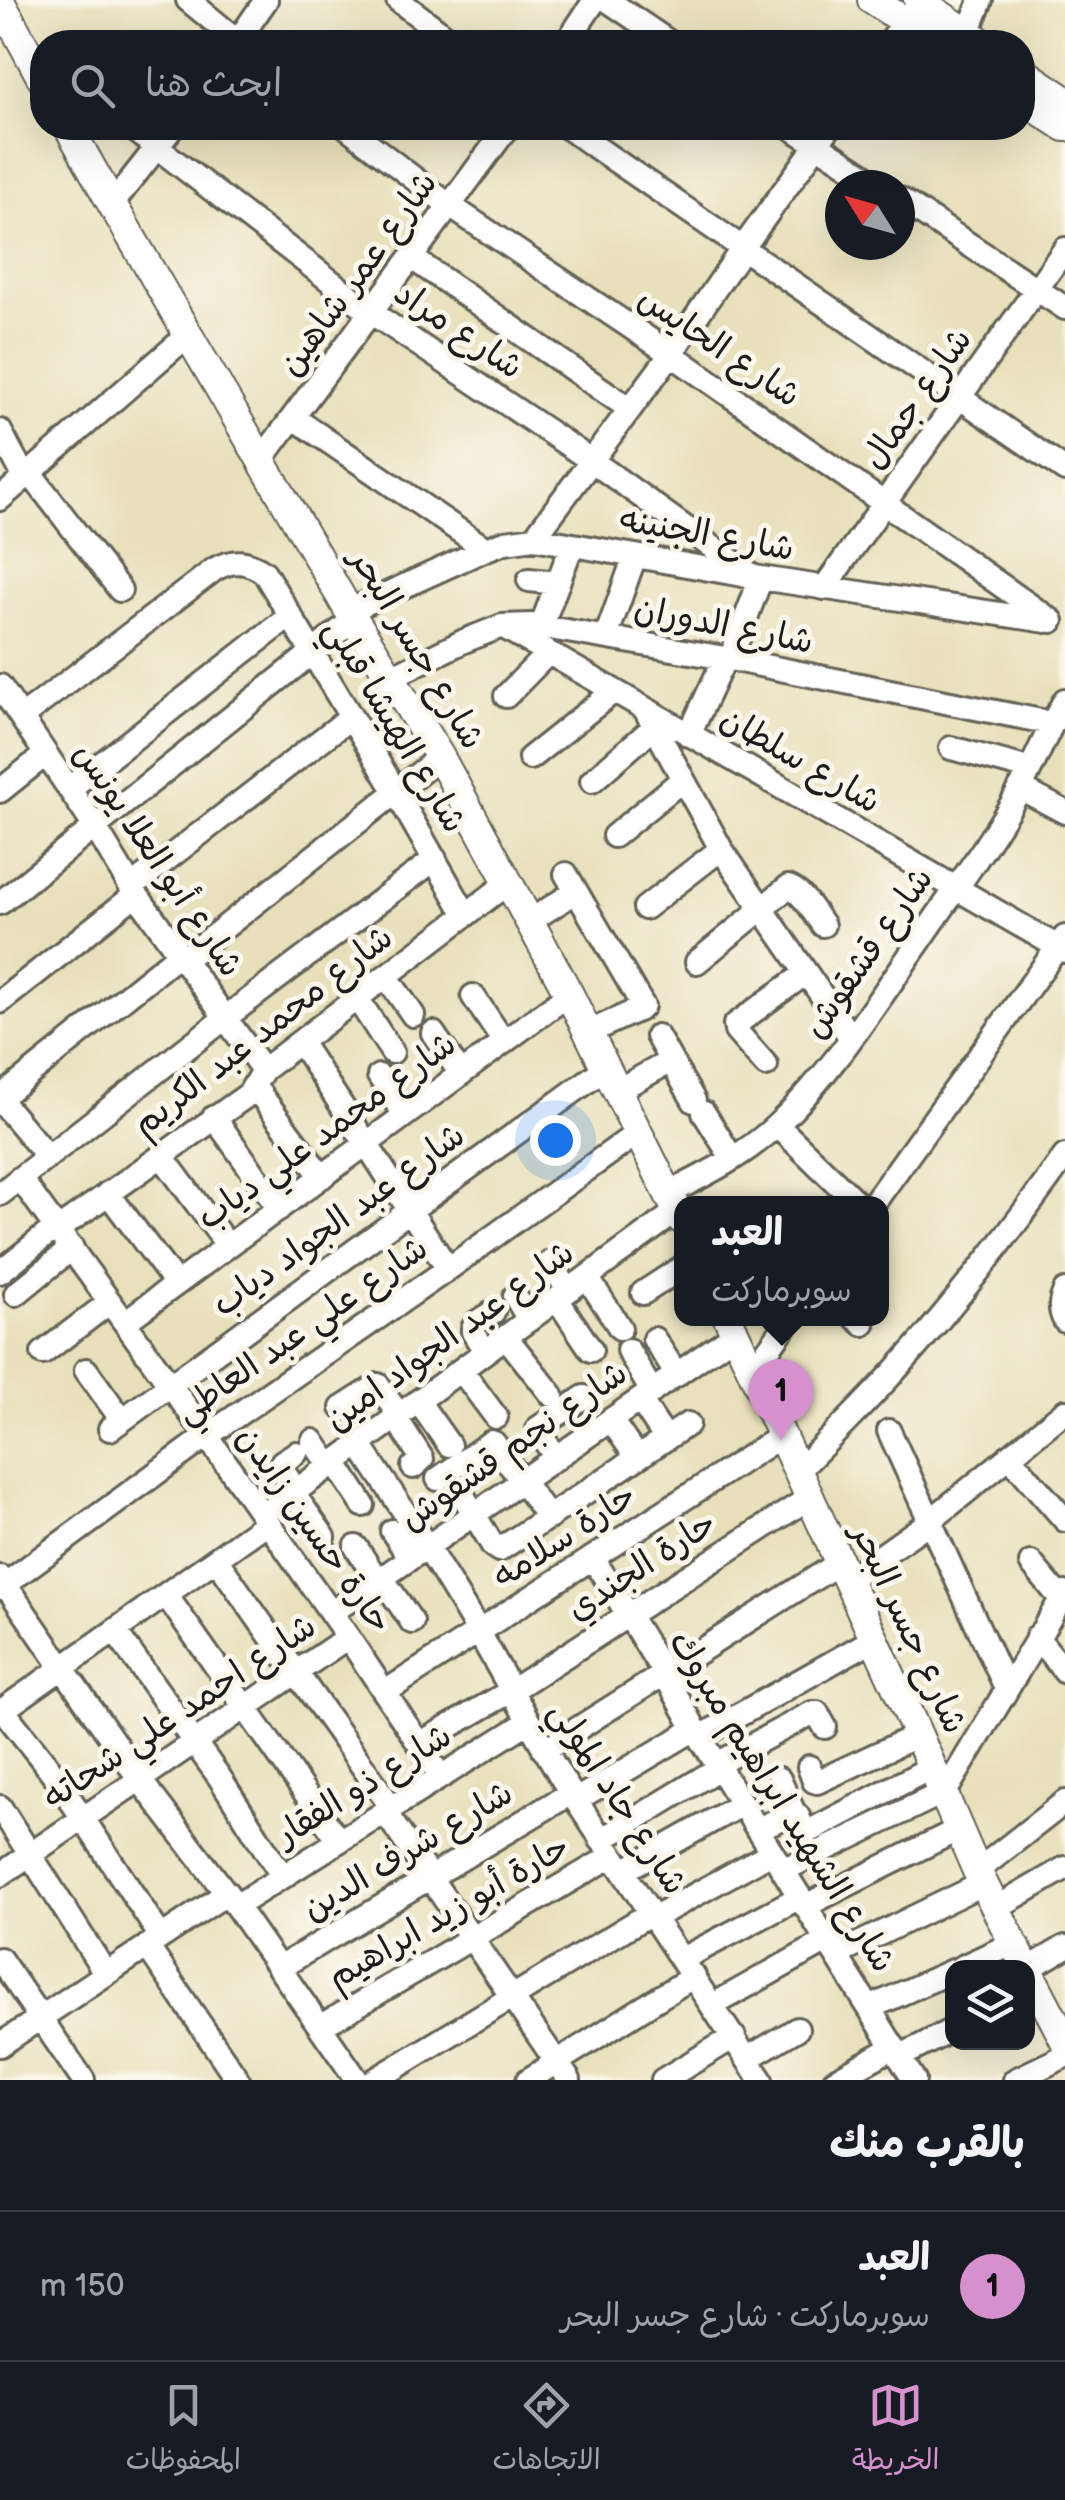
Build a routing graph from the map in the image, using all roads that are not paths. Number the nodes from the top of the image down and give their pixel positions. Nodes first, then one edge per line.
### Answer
1 (188, 0) edge
2 (266, 0) edge
3 (398, 0) edge
4 (596, 0) edge
5 (607, 0) edge
6 (872, 0) edge
7 (981, 0) edge
8 (0, 1) edge
9 (904, 21) edge
10 (224, 30) edge
11 (246, 30) edge
12 (437, 30) edge
13 (575, 30) edge
14 (651, 30) edge
15 (942, 30) edge
16 (976, 30) edge
17 (10, 32) edge
18 (30, 61) edge
19 (1035, 80) edge
20 (1065, 100) edge
21 (1035, 107) edge
22 (1065, 127) edge
23 (77, 140) edge
24 (146, 140) edge
25 (162, 140) edge
26 (364, 140) edge
27 (499, 140) edge
28 (585, 140) edge
29 (820, 140) edge
30 (827, 140) edge
31 (156, 148) junction
32 (861, 170) edge
33 (112, 204) junction
34 (450, 206) junction
35 (915, 209) edge
36 (742, 249) junction
37 (1065, 249) edge
38 (412, 258) junction
39 (1037, 288) junction
40 (1065, 308) edge
41 (372, 313) junction
42 (188, 335) junction
43 (671, 354) junction
44 (958, 399) junction
45 (630, 410) junction
46 (294, 418) junction
47 (0, 431) edge
48 (262, 459) junction
49 (592, 460) junction
50 (1065, 470) edge
51 (27, 475) junction
52 (0, 500) edge
53 (885, 502) junction
54 (534, 538) junction
55 (572, 545) junction
56 (486, 549) junction
57 (635, 556) junction
58 (757, 578) junction
59 (528, 580) dead end
60 (558, 583) junction
61 (824, 588) junction
62 (120, 590) dead end
63 (352, 615) junction
64 (290, 616) junction
65 (1059, 622) edge
66 (502, 626) junction
67 (541, 627) junction
68 (606, 637) junction
69 (312, 653) junction
70 (548, 653) junction
71 (727, 659) junction
72 (391, 677) junction
73 (0, 686) edge
74 (614, 692) junction
75 (506, 696) dead end
76 (1065, 700) edge
77 (22, 717) junction
78 (351, 717) junction
79 (650, 719) junction
80 (1051, 723) junction
81 (689, 735) junction
82 (952, 748) dead end
83 (46, 754) junction
84 (440, 757) junction
85 (530, 758) dead end
86 (1025, 779) junction
87 (682, 780) junction
88 (592, 781) dead end
89 (69, 789) junction
90 (0, 791) edge
91 (396, 792) junction
92 (1065, 812) edge
93 (95, 828) junction
94 (614, 836) dead end
95 (721, 849) junction
96 (435, 859) junction
97 (508, 882) junction
98 (956, 888) junction
99 (134, 890) junction
100 (0, 903) edge
101 (644, 908) dead end
102 (762, 909) junction
103 (466, 914) junction
104 (530, 921) junction
105 (822, 925) dead end
106 (1063, 945) edge
107 (180, 958) junction
108 (697, 962) dead end
109 (806, 973) junction
110 (386, 976) junction
111 (569, 994) junction
112 (473, 996) dead end
113 (357, 998) junction
114 (0, 1002) edge
115 (413, 1015) dead end
116 (224, 1018) junction
117 (589, 1032) junction
118 (433, 1033) dead end
119 (657, 1036) dead end
120 (850, 1038) junction
121 (300, 1042) junction
122 (504, 1042) junction
123 (392, 1052) dead end
124 (672, 1061) junction
125 (766, 1065) dead end
126 (461, 1074) junction
127 (379, 1076) dead end
128 (258, 1078) junction
129 (612, 1078) junction
130 (0, 1099) edge
131 (406, 1115) junction
132 (214, 1117) junction
133 (777, 1125) junction
134 (639, 1132) junction
135 (366, 1144) junction
136 (160, 1155) junction
137 (47, 1156) junction
138 (732, 1158) junction
139 (1062, 1168) edge
140 (322, 1177) junction
141 (20, 1178) junction
142 (108, 1193) junction
143 (0, 1194) edge
144 (688, 1196) edge
145 (850, 1196) edge
146 (879, 1196) edge
147 (674, 1204) edge
148 (278, 1209) junction
149 (410, 1210) junction
150 (674, 1210) edge
151 (24, 1234) dead end
152 (62, 1235) junction
153 (228, 1246) junction
154 (0, 1253) edge
155 (551, 1262) dead end
156 (448, 1269) junction
157 (0, 1272) edge
158 (674, 1273) edge
159 (587, 1277) junction
160 (176, 1284) junction
161 (1065, 1291) edge
162 (643, 1293) dead end
163 (16, 1294) dead end
164 (562, 1295) junction
165 (516, 1296) dead end
166 (110, 1302) junction
167 (493, 1312) dead end
168 (529, 1320) junction
169 (1065, 1321) edge
170 (125, 1322) junction
171 (732, 1326) edge
172 (785, 1326) edge
173 (506, 1336) junction
174 (654, 1339) dead end
175 (591, 1350) dead end
176 (43, 1352) dead end
177 (486, 1352) junction
178 (86, 1370) dead end
179 (460, 1370) junction
180 (752, 1372) junction
181 (677, 1374) junction
182 (170, 1385) junction
183 (552, 1395) dead end
184 (584, 1396) dead end
185 (646, 1396) junction
186 (418, 1401) junction
187 (342, 1408) dead end
188 (1065, 1411) edge
189 (397, 1416) junction
190 (496, 1417) dead end
191 (611, 1420) junction
192 (688, 1424) dead end
193 (889, 1431) dead end
194 (207, 1436) junction
195 (781, 1436) junction
196 (666, 1439) junction
197 (359, 1444) junction
198 (449, 1445) dead end
199 (562, 1454) junction
200 (1009, 1456) junction
201 (638, 1458) junction
202 (332, 1464) junction
203 (413, 1467) dead end
204 (798, 1471) junction
205 (438, 1479) dead end
206 (522, 1481) junction
207 (592, 1489) junction
208 (294, 1492) junction
209 (461, 1492) dead end
210 (809, 1498) junction
211 (364, 1506) dead end
212 (474, 1514) junction
213 (265, 1518) junction
214 (549, 1518) junction
215 (1065, 1520) edge
216 (929, 1522) junction
217 (392, 1531) dead end
218 (324, 1537) dead end
219 (356, 1547) dead end
220 (419, 1552) junction
221 (593, 1558) junction
222 (216, 1559) junction
223 (1031, 1563) dead end
224 (843, 1572) junction
225 (380, 1579) junction
226 (2, 1583) edge
227 (166, 1595) junction
228 (1063, 1596) edge
229 (331, 1613) junction
230 (628, 1615) junction
231 (412, 1622) dead end
232 (115, 1631) junction
233 (478, 1632) junction
234 (348, 1638) junction
235 (1037, 1638) junction
236 (874, 1639) junction
237 (62, 1668) junction
238 (1065, 1672) edge
239 (296, 1673) junction
240 (664, 1674) junction
241 (1006, 1688) junction
242 (511, 1690) junction
243 (385, 1692) junction
244 (245, 1708) junction
245 (2, 1711) edge
246 (528, 1722) junction
247 (826, 1727) dead end
248 (698, 1733) junction
249 (918, 1735) junction
250 (194, 1743) junction
251 (419, 1744) junction
252 (544, 1750) junction
253 (718, 1766) junction
254 (809, 1767) dead end
255 (441, 1777) junction
256 (779, 1779) dead end
257 (140, 1780) junction
258 (940, 1784) junction
259 (574, 1797) junction
260 (1065, 1802) edge
261 (742, 1804) junction
262 (0, 1807) edge
263 (388, 1810) junction
264 (794, 1813) junction
265 (83, 1818) junction
266 (757, 1829) junction
267 (960, 1830) junction
268 (339, 1841) junction
269 (29, 1856) junction
270 (612, 1856) junction
271 (777, 1861) junction
272 (1065, 1868) edge
273 (0, 1875) edge
274 (283, 1877) junction
275 (430, 1877) junction
276 (986, 1887) junction
277 (232, 1900) junction
278 (802, 1902) junction
279 (653, 1915) junction
280 (472, 1938) junction
281 (154, 1942) junction
282 (1065, 1947) edge
283 (831, 1948) junction
284 (0, 1960) edge
285 (1023, 1960) edge
286 (279, 1968) junction
287 (688, 1968) junction
288 (106, 1974) junction
289 (945, 1974) edge
290 (1035, 1980) edge
291 (1035, 1983) edge
292 (512, 1997) junction
293 (713, 2005) junction
294 (869, 2008) junction
295 (40, 2018) junction
296 (320, 2027) junction
297 (797, 2029) dead end
298 (945, 2033) edge
299 (734, 2037) junction
300 (1065, 2041) edge
301 (0, 2044) edge
302 (897, 2052) junction
303 (1065, 2056) edge
304 (748, 2058) junction
305 (563, 2071) edge
306 (83, 2080) edge
307 (238, 2080) edge
308 (357, 2080) edge
309 (375, 2080) edge
310 (528, 2080) edge
311 (663, 2080) edge
312 (761, 2080) edge
313 (835, 2080) edge
314 (914, 2080) edge
315 (1015, 2080) edge

1 - 10 street
2 - 11 street
3 - 12 street
4 - 13 street
5 - 14 street
6 - 9 main road
7 - 16 street
8 - 17 main road
9 - 15 main road
17 - 18 main road
19 - 20 main road
21 - 22 main road
23 - 33 main road, شارع جسر البحر
24 - 31 street, شارع مراد
25 - 31 street
26 - 34 street, شارع الحايس
27 - 34 street, شارع عمر شاهين
28 - 36 street
29 - 36 street
30 - 32 street
31 - 33 street
31 - 41 street, شارع مراد
33 - 42 main road, شارع جسر البحر
34 - 38 street, شارع عمر شاهين
34 - 43 street, شارع الحايس
35 - 39 street
36 - 43 street
36 - 44 street
37 - 39 street, شارع جمال
38 - 41 street, شارع عمر شاهين
38 - 45 street
39 - 40 street
39 - 44 street, شارع جمال
41 - 46 street, شارع عمر شاهين
41 - 49 street, شارع مراد
42 - 48 main road, شارع جسر البحر
42 - 51 street
43 - 45 street
43 - 53 street, شارع الحايس
44 - 50 street
44 - 53 street, شارع جمال
45 - 49 street
46 - 48 street, شارع عمر شاهين
46 - 56 street
47 - 51 street
48 - 63 main road, شارع جسر البحر
49 - 54 street
49 - 58 street, شارع مراد
51 - 52 street
51 - 62 street
53 - 61 street, شارع جمال
53 - 65 street, شارع الحايس
54 - 55 street, شارع الجنينه
54 - 56 street, شارع الجنينه
55 - 57 street, شارع الجنينه
55 - 60 street
56 - 63 street, شارع الجنينه
57 - 58 street, شارع الجنينه
57 - 68 street
58 - 61 street, شارع الجنينه
58 - 71 street
59 - 60 street
60 - 67 street
61 - 65 street, شارع الجنينه
63 - 69 street, شارع الجنينه
63 - 72 main road, شارع جسر البحر
64 - 69 street, شارع الهيشا قبلي
64 - 77 street, شارع الهيشا قبلي
64 - 89 street
66 - 67 street, شارع الدوران
66 - 70 street, شارع سلطان
66 - 72 street, شارع الدوران
67 - 68 street, شارع الدوران
68 - 71 street, شارع الدوران
69 - 78 street, شارع الهيشا قبلي
69 - 93 street, شارع الجنينه
70 - 74 street, شارع سلطان
70 - 75 street
71 - 80 street, شارع الدوران
71 - 81 street
72 - 84 main road, شارع جسر البحر
73 - 77 street, شارع أبو العلا يونس
74 - 79 street, شارع سلطان
74 - 85 street
76 - 80 street, شارع قشقوش
77 - 83 street, شارع أبو العلا يونس
78 - 91 street, شارع الهيشا قبلي
78 - 99 street
79 - 81 street, شارع سلطان
79 - 87 street
79 - 88 street
80 - 86 street, شارع قشقوش
81 - 98 street, شارع سلطان
82 - 86 street
83 - 89 street, شارع أبو العلا يونس
83 - 90 street
84 - 91 street
84 - 97 main road, شارع جسر البحر
86 - 92 street
86 - 98 street, شارع قشقوش
87 - 94 street
87 - 95 street
89 - 93 street, شارع أبو العلا يونس
91 - 96 street, شارع الهيشا قبلي
91 - 107 street
93 - 99 street, شارع أبو العلا يونس
93 - 100 street, شارع الجنينه
95 - 101 street
95 - 102 street
96 - 103 street, شارع الهيشا قبلي
96 - 116 street
97 - 103 street, شارع محمد عبد الكريم
97 - 104 main road, شارع جسر البحر
98 - 106 street, شارع سلطان
98 - 120 street, شارع قشقوش
99 - 107 street, شارع أبو العلا يونس
99 - 114 street
102 - 105 street
102 - 108 street
102 - 109 street
103 - 110 street, شارع محمد عبد الكريم
104 - 111 main road, شارع جسر البحر
104 - 117 street
106 - 146 street
107 - 116 street, شارع أبو العلا يونس
107 - 130 street
109 - 120 street
109 - 125 street
110 - 113 street, شارع محمد عبد الكريم
110 - 115 street
111 - 117 main road, شارع جسر البحر
111 - 122 street, شارع محمد علي دياب
112 - 122 street
113 - 121 street, شارع محمد عبد الكريم
113 - 123 street
116 - 128 street, شارع أبو العلا يونس
116 - 137 street
117 - 129 main road, شارع جسر البحر
118 - 126 street
119 - 124 street
120 - 133 street, شارع قشقوش
121 - 128 street, شارع محمد عبد الكريم
121 - 135 street
122 - 126 street, شارع محمد علي دياب
124 - 129 street, شارع عبد الجواد دياب
124 - 138 street
126 - 131 street, شارع محمد علي دياب
127 - 131 street
128 - 132 street, شارع محمد عبد الكريم
128 - 140 street, شارع أبو العلا يونس
129 - 134 main road, شارع جسر البحر
129 - 149 street, شارع عبد الجواد دياب
130 - 137 street
131 - 135 street, شارع محمد علي دياب
132 - 136 street, شارع محمد عبد الكريم
132 - 148 street
133 - 138 street, شارع قشقوش
133 - 145 street
134 - 147 main road, شارع جسر البحر
134 - 156 street, شارع علي عبد العاطي
135 - 140 street, شارع محمد علي دياب
135 - 149 street
136 - 142 street, شارع محمد عبد الكريم
136 - 153 street
137 - 141 street
138 - 144 street, شارع قشقوش
139 - 204 street
140 - 148 street, شارع محمد علي دياب
141 - 143 street
141 - 152 street, حارة حسين زايدن
142 - 152 street, شارع محمد عبد الكريم
142 - 160 street
148 - 153 street, شارع محمد علي دياب
149 - 156 street
149 - 182 street, شارع عبد الجواد دياب
150 - 159 street, شارع عبد الجواد امين
151 - 154 street
152 - 157 street
152 - 163 street
152 - 166 street, حارة حسين زايدن
153 - 160 street, شارع محمد علي دياب
155 - 164 street
156 - 194 street, شارع علي عبد العاطي
158 - 162 street
159 - 164 street, شارع عبد الجواد امين
159 - 185 street
160 - 170 street, شارع محمد علي دياب
161 - 169 street
164 - 168 street, شارع عبد الجواد امين
164 - 175 street
165 - 168 street
166 - 170 street, حارة حسين زايدن
166 - 176 street
167 - 177 street
168 - 173 street, شارع عبد الجواد امين
170 - 182 street, حارة حسين زايدن
171 - 180 main road, شارع جسر البحر
171 - 181 street, شارع نجم قشقوش
172 - 180 street
173 - 177 street, شارع عبد الجواد امين
173 - 183 street
174 - 181 street
177 - 179 street, شارع عبد الجواد امين
178 - 182 street, شارع عبد الجواد دياب
179 - 186 street, شارع عبد الجواد امين
179 - 190 street
180 - 195 main road, شارع جسر البحر
181 - 185 street, شارع نجم قشقوش
182 - 194 street, حارة حسين زايدن
184 - 199 street
185 - 191 street, شارع نجم قشقوش
185 - 196 street
186 - 189 street, شارع عبد الجواد امين
186 - 198 street
187 - 189 street
188 - 200 street
189 - 197 street, شارع عبد الجواد امين
189 - 203 street
191 - 199 street, شارع نجم قشقوش
191 - 201 street
192 - 196 street
193 - 216 street
194 - 213 street, حارة حسين زايدن
194 - 226 street, شارع علي عبد العاطي
195 - 204 main road, شارع جسر البحر
195 - 221 street, حارة سلامه
196 - 201 street
197 - 202 street, شارع عبد الجواد امين
197 - 220 street
199 - 206 street, شارع نجم قشقوش
199 - 207 street
200 - 215 street
200 - 216 street
201 - 207 street
202 - 208 street, شارع عبد الجواد امين
202 - 208 street
202 - 211 street
204 - 210 main road, شارع جسر البحر
205 - 206 street
206 - 212 street, شارع نجم قشقوش
206 - 214 street
207 - 214 street
208 - 213 street, شارع عبد الجواد امين
208 - 218 street
209 - 212 street
210 - 224 main road, شارع جسر البحر
210 - 230 street, حارة الجندي
212 - 214 street
212 - 220 street, شارع نجم قشقوش
213 - 222 street, شارع عبد الجواد امين
213 - 229 street, حارة حسين زايدن
216 - 224 street
216 - 241 street
217 - 220 street
219 - 225 street
220 - 225 street, شارع نجم قشقوش
220 - 233 street, شارع جاد المولي
221 - 230 street, شارع الشهيد ابراهيم مبروك
221 - 233 street, حارة سلامه
222 - 227 street, شارع عبد الجواد امين
222 - 239 street
223 - 228 street
224 - 236 main road, شارع جسر البحر
224 - 240 street
225 - 229 street, شارع نجم قشقوش
225 - 231 street
226 - 237 street
227 - 232 street, شارع عبد الجواد امين
227 - 244 street
228 - 235 street
229 - 234 street, حارة حسين زايدن
230 - 240 street, شارع الشهيد ابراهيم مبروك
230 - 242 street, حارة الجندي
232 - 237 street, شارع عبد الجواد امين
232 - 250 street
233 - 242 street, شارع جاد المولي
233 - 243 street, حارة سلامه
234 - 239 street, شارع احمد علي شحاته
234 - 243 street, حارة حسين زايدن
235 - 238 street
235 - 241 street
236 - 248 street, شارع شرف الدين
236 - 249 main road, شارع جسر البحر
237 - 245 street, شارع عبد الجواد امين
237 - 257 street
239 - 244 street, شارع احمد علي شحاته
239 - 263 street
240 - 248 street, شارع الشهيد ابراهيم مبروك
240 - 252 street
241 - 258 street
242 - 246 street, شارع جاد المولي
242 - 251 street, حارة الجندي
243 - 251 street, حارة حسين زايدن
244 - 250 street, شارع احمد علي شحاته
244 - 268 street
245 - 265 street
246 - 252 street, شارع جاد المولي
246 - 255 street, شارع ذو الفقار
247 - 253 street
248 - 253 street, شارع الشهيد ابراهيم مبروك
248 - 259 street, شارع شرف الدين
249 - 254 street
249 - 258 main road, شارع جسر البحر
250 - 257 street, شارع احمد علي شحاته
250 - 274 street
251 - 255 street, حارة حسين زايدن
252 - 259 street, شارع جاد المولي
253 - 261 street, شارع الشهيد ابراهيم مبروك
253 - 270 street
255 - 263 street, شارع ذو الفقار
256 - 264 street
257 - 265 street, شارع احمد علي شحاته
257 - 277 street
258 - 264 street
258 - 267 main road, شارع جسر البحر
258 - 271 street
259 - 270 street, شارع جاد المولي
259 - 275 street, شارع شرف الدين
260 - 276 street
261 - 266 street, شارع الشهيد ابراهيم مبروك
261 - 270 street
262 - 269 street
263 - 268 street, شارع ذو الفقار
263 - 275 street
264 - 266 street
265 - 269 street, شارع احمد علي شحاته
265 - 281 street
266 - 271 street, شارع الشهيد ابراهيم مبروك
267 - 276 main road, شارع جسر البحر
267 - 278 street
268 - 274 street, شارع ذو الفقار
269 - 273 street, شارع احمد علي شحاته
269 - 288 street
270 - 279 street, شارع جاد المولي
270 - 280 street, حارة أبو زيد ابراهيم
271 - 278 street, شارع الشهيد ابراهيم مبروك
271 - 279 street
272 - 276 street
274 - 277 street, شارع ذو الفقار
275 - 280 street
275 - 286 street, شارع شرف الدين
276 - 283 street
276 - 285 main road, شارع جسر البحر
277 - 281 street, شارع ذو الفقار
277 - 286 street
278 - 283 street, شارع الشهيد ابراهيم مبروك
278 - 287 street
279 - 287 street, شارع جاد المولي
279 - 292 street
280 - 292 street
280 - 296 street, حارة أبو زيد ابراهيم
281 - 288 street, شارع ذو الفقار
281 - 307 street
282 - 290 street
283 - 293 street
283 - 294 street, شارع الشهيد ابراهيم مبروك
284 - 295 street
286 - 296 street
287 - 293 street, شارع جاد المولي
287 - 305 street
288 - 295 street, شارع ذو الفقار
289 - 294 street
291 - 300 main road, شارع جسر البحر
292 - 305 street
292 - 309 street
293 - 299 street, شارع جاد المولي
294 - 302 street, شارع الشهيد ابراهيم مبروك
295 - 301 street, شارع ذو الفقار
295 - 306 street
296 - 308 street
297 - 304 street
298 - 302 street
299 - 304 street, شارع جاد المولي
299 - 311 street
302 - 313 street
302 - 314 street, شارع الشهيد ابراهيم مبروك
303 - 315 street
304 - 312 street, شارع جاد المولي
305 - 310 street

